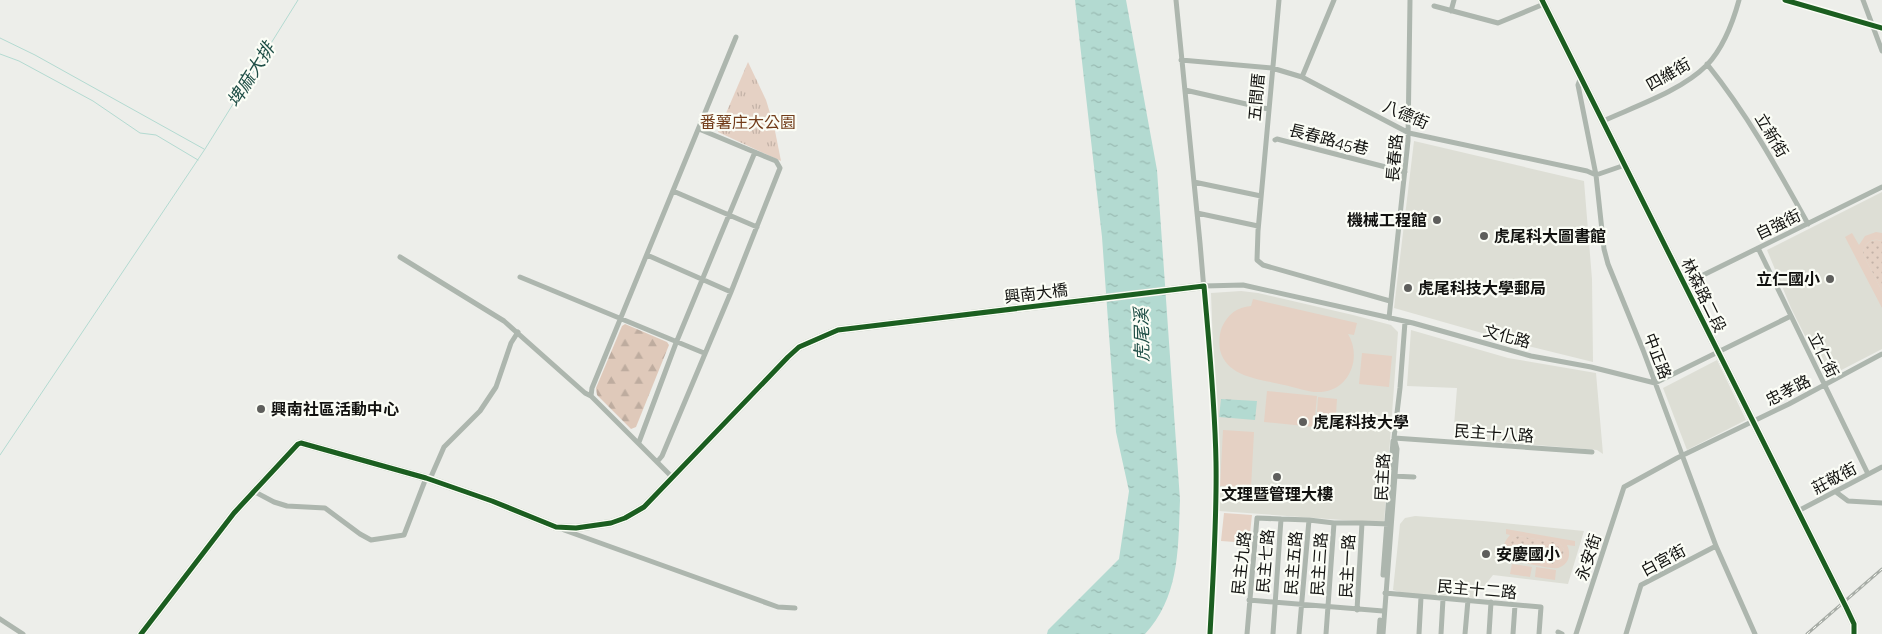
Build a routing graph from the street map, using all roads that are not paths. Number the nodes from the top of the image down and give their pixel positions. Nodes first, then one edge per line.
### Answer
1 (1176, 0) edge
2 (1278, 0) edge
3 (1334, 0) edge
4 (1410, 0) edge
5 (1454, 0) edge
6 (1739, 0) edge
7 (1785, 0) edge
8 (1863, 0) edge
9 (1543, 2) edge
10 (1434, 6) dead end
11 (1451, 11) junction
12 (1872, 25) junction
13 (1882, 28) edge
14 (736, 37) dead end
15 (1882, 51) edge
16 (1181, 60) junction
17 (1707, 64) junction
18 (1272, 68) junction
19 (1302, 77) junction
20 (1581, 77) junction
21 (1185, 90) junction
22 (1268, 109) junction
23 (1603, 121) junction
24 (699, 129) junction
25 (1409, 133) junction
26 (1275, 140) dead end
27 (755, 152) junction
28 (1625, 164) junction
29 (1405, 172) junction
30 (1596, 175) junction
31 (1194, 182) junction
32 (1882, 187) edge
33 (673, 191) junction
34 (1261, 196) junction
35 (1197, 213) junction
36 (729, 215) junction
37 (1808, 224) junction
38 (757, 226) junction
39 (1258, 226) junction
40 (1758, 248) junction
41 (647, 255) junction
42 (400, 257) dead end
43 (520, 277) dead end
44 (702, 280) junction
45 (1685, 284) junction
46 (1204, 286) junction
47 (731, 292) junction
48 (1390, 301) junction
49 (1791, 316) junction
50 (1389, 318) junction
51 (621, 319) junction
52 (1405, 322) junction
53 (518, 332) junction
54 (676, 343) junction
55 (704, 353) junction
56 (1719, 353) junction
57 (1882, 354) edge
58 (1655, 383) junction
59 (1824, 384) junction
60 (591, 396) junction
61 (1753, 422) junction
62 (1394, 438) junction
63 (639, 442) junction
64 (1592, 452) dead end
65 (1683, 455) junction
66 (657, 462) junction
67 (1882, 467) edge
68 (1868, 474) junction
69 (1393, 476) junction
70 (672, 477) junction
71 (1414, 477) dead end
72 (428, 478) junction
73 (1624, 487) joint
74 (253, 491) junction
75 (1836, 492) junction
76 (1882, 503) edge
77 (1798, 511) junction
78 (1281, 519) junction
79 (1309, 520) junction
80 (1334, 523) junction
81 (1362, 523) junction
82 (1389, 524) junction
83 (556, 527) junction
84 (1716, 546) junction
85 (1385, 593) junction
86 (1421, 597) junction
87 (1443, 599) junction
88 (1250, 600) junction
89 (1468, 600) junction
90 (1274, 602) junction
91 (1491, 602) junction
92 (1301, 605) junction
93 (1516, 605) junction
94 (1328, 607) junction
95 (795, 608) dead end
96 (1357, 610) junction
97 (1382, 611) junction
98 (0, 619) edge
99 (23, 634) edge
100 (141, 634) edge
101 (1210, 634) edge
102 (1247, 634) edge
103 (1273, 634) edge
104 (1299, 634) edge
105 (1326, 634) edge
106 (1379, 634) edge
107 (1383, 634) edge
108 (1419, 634) edge
109 (1442, 634) edge
110 (1465, 634) edge
111 (1489, 634) edge
112 (1513, 634) edge
113 (1539, 634) edge
114 (1576, 634) edge
115 (1626, 634) edge
116 (1756, 634) edge
117 (1854, 634) edge

1 - 16 street
2 - 18 street, 五間厝
3 - 19 street
4 - 25 street, 長春路
5 - 11 street
6 - 17 street, 四維街
7 - 12 street
8 - 12 street
9 - 11 street
9 - 20 street, 林森路二段
10 - 11 street
12 - 13 street
12 - 15 street
14 - 24 street
16 - 18 street, 八德街
16 - 21 street
17 - 23 street, 四維街
17 - 37 street, 立新街
18 - 19 street, 八德街
18 - 22 street, 五間厝
19 - 25 street, 八德街
20 - 23 street, 林森路二段
20 - 30 street, 中正路
21 - 22 street
21 - 31 street
22 - 34 street, 五間厝
23 - 28 street, 林森路二段
24 - 27 street
24 - 33 street
25 - 29 street, 長春路
25 - 30 street, 八德街
26 - 29 street, 長春路45巷
27 - 36 street
27 - 38 street
28 - 30 street
28 - 45 street, 林森路二段
29 - 48 street, 長春路
30 - 58 street, 中正路
31 - 34 street
31 - 35 street
32 - 37 street, 自強街
33 - 36 street
33 - 41 street
34 - 39 street
35 - 39 street
35 - 46 street
36 - 38 street
36 - 44 street
37 - 40 street, 自強街
38 - 47 street
39 - 48 street
40 - 45 street, 自強街
40 - 49 street, 立仁街
41 - 44 street
41 - 51 street
42 - 53 street
43 - 51 street
44 - 47 street
44 - 54 street
45 - 56 street, 林森路二段
46 - 50 street, 文化路
46 - 70 street, 興南大橋
46 - 101 street
47 - 55 street
48 - 50 street, 長春路
49 - 56 street
49 - 59 street, 立仁街
50 - 52 street, 文化路
51 - 54 street
51 - 60 street
52 - 58 street, 文化路
52 - 62 street, 民主路
53 - 60 street
53 - 72 street
54 - 55 street
54 - 63 street
55 - 66 street
56 - 58 street
56 - 61 street, 林森路二段
57 - 59 street, 忠孝路
58 - 65 street, 中正路
59 - 61 street, 忠孝路
59 - 68 street, 立仁街
60 - 63 street
61 - 65 street, 忠孝路
61 - 77 street, 林森路二段
62 - 64 street, 民主十八路
62 - 69 street, 民主路
63 - 66 street
65 - 73 street, 忠孝路
65 - 84 street, 中正路
66 - 70 street
67 - 68 street, 莊敬街
68 - 75 street, 莊敬街
69 - 71 street
69 - 82 street, 民主路
70 - 83 street, 興南大橋
72 - 74 street
72 - 74 street
72 - 83 street
73 - 114 street, 永安街
74 - 100 street
75 - 76 street
75 - 77 street, 莊敬街
77 - 117 street, 林森路二段
78 - 79 street, 民主七路
78 - 88 street, 民主九路
78 - 90 street, 民主七路
79 - 80 street, 民主五路
79 - 92 street, 民主五路
80 - 81 street, 民主三路
80 - 94 street, 民主三路
81 - 82 street, 民主一路
81 - 96 street, 民主一路
82 - 85 street, 民主路
82 - 97 street
83 - 95 street
84 - 115 street, 白宮街
84 - 116 street, 中正路
85 - 86 street, 民主十二路
85 - 97 street, 民主路
86 - 87 street, 民主十二路
86 - 108 street
87 - 89 street, 民主十二路
87 - 109 street
88 - 90 street
88 - 102 street, 民主九路
89 - 91 street, 民主十二路
89 - 110 street
90 - 92 street
90 - 103 street, 民主七路
91 - 93 street, 民主十二路
91 - 111 street
92 - 94 street
92 - 104 street, 民主五路
93 - 112 street
93 - 113 street, 民主十二路
94 - 96 street
94 - 105 street, 民主三路
96 - 97 street
97 - 106 street
97 - 107 street, 民主路
98 - 99 street

